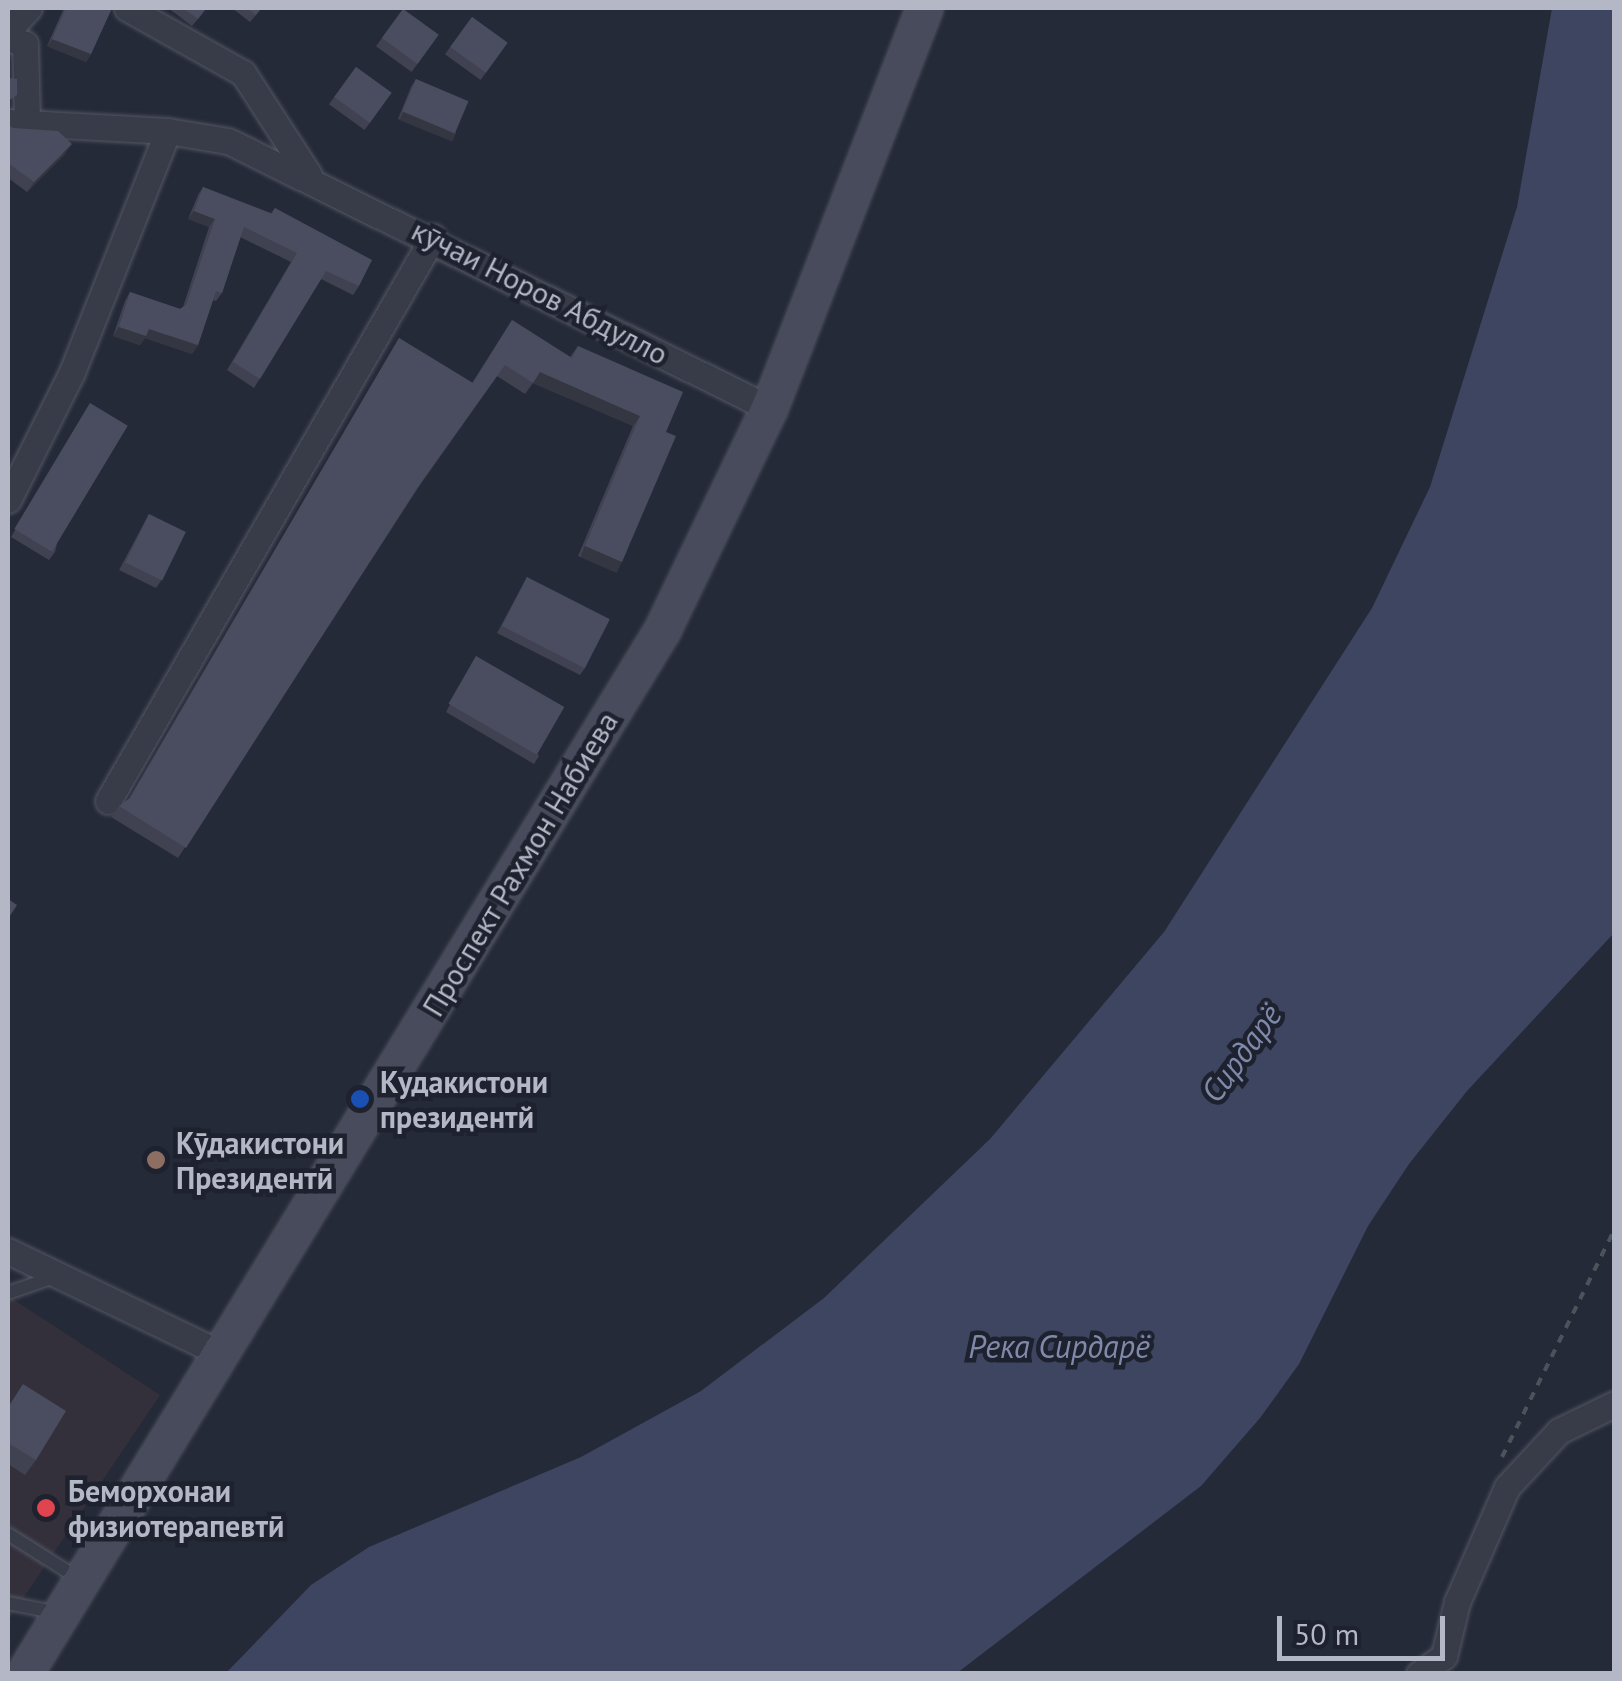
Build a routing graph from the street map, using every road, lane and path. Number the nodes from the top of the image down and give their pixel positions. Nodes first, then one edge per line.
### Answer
1 (30, 8) edge
2 (127, 8) edge
3 (924, 8) edge
4 (941, 8) edge
5 (8, 34) edge
6 (17, 123) edge
7 (168, 130) junction
8 (310, 178) junction
9 (433, 237) junction
10 (769, 408) junction
11 (8, 500) edge
12 (108, 801) dead end
13 (1614, 1230) edge
14 (8, 1252) edge
15 (54, 1276) junction
16 (8, 1293) edge
17 (220, 1353) junction
18 (1614, 1404) edge
19 (1507, 1487) junction
20 (8, 1534) edge
21 (80, 1580) junction
22 (8, 1603) edge
23 (60, 1614) junction
24 (24, 1674) edge
25 (46, 1674) edge
26 (1418, 1674) edge

1 - 5 street, кӯчаи Норов Абдулло
2 - 8 street
3 - 10 main road, Проспект Рахмон Набиева
4 - 25 main road, Проспект Рахмон Набиева
5 - 6 street, кӯчаи Норов Абдулло
6 - 7 street, кӯчаи Норов Абдулло
7 - 8 street, кӯчаи Норов Абдулло
7 - 11 street
8 - 9 street, кӯчаи Норов Абдулло
9 - 10 street, кӯчаи Норов Абдулло
9 - 12 street
10 - 17 main road, Проспект Рахмон Набиева
13 - 19 path
14 - 15 street
15 - 16 lane
15 - 17 street
17 - 21 main road, Проспект Рахмон Набиева
18 - 19 street
19 - 26 street
20 - 21 lane
21 - 23 main road, Проспект Рахмон Набиева
22 - 23 lane
23 - 24 main road, Проспект Рахмон Набиева

